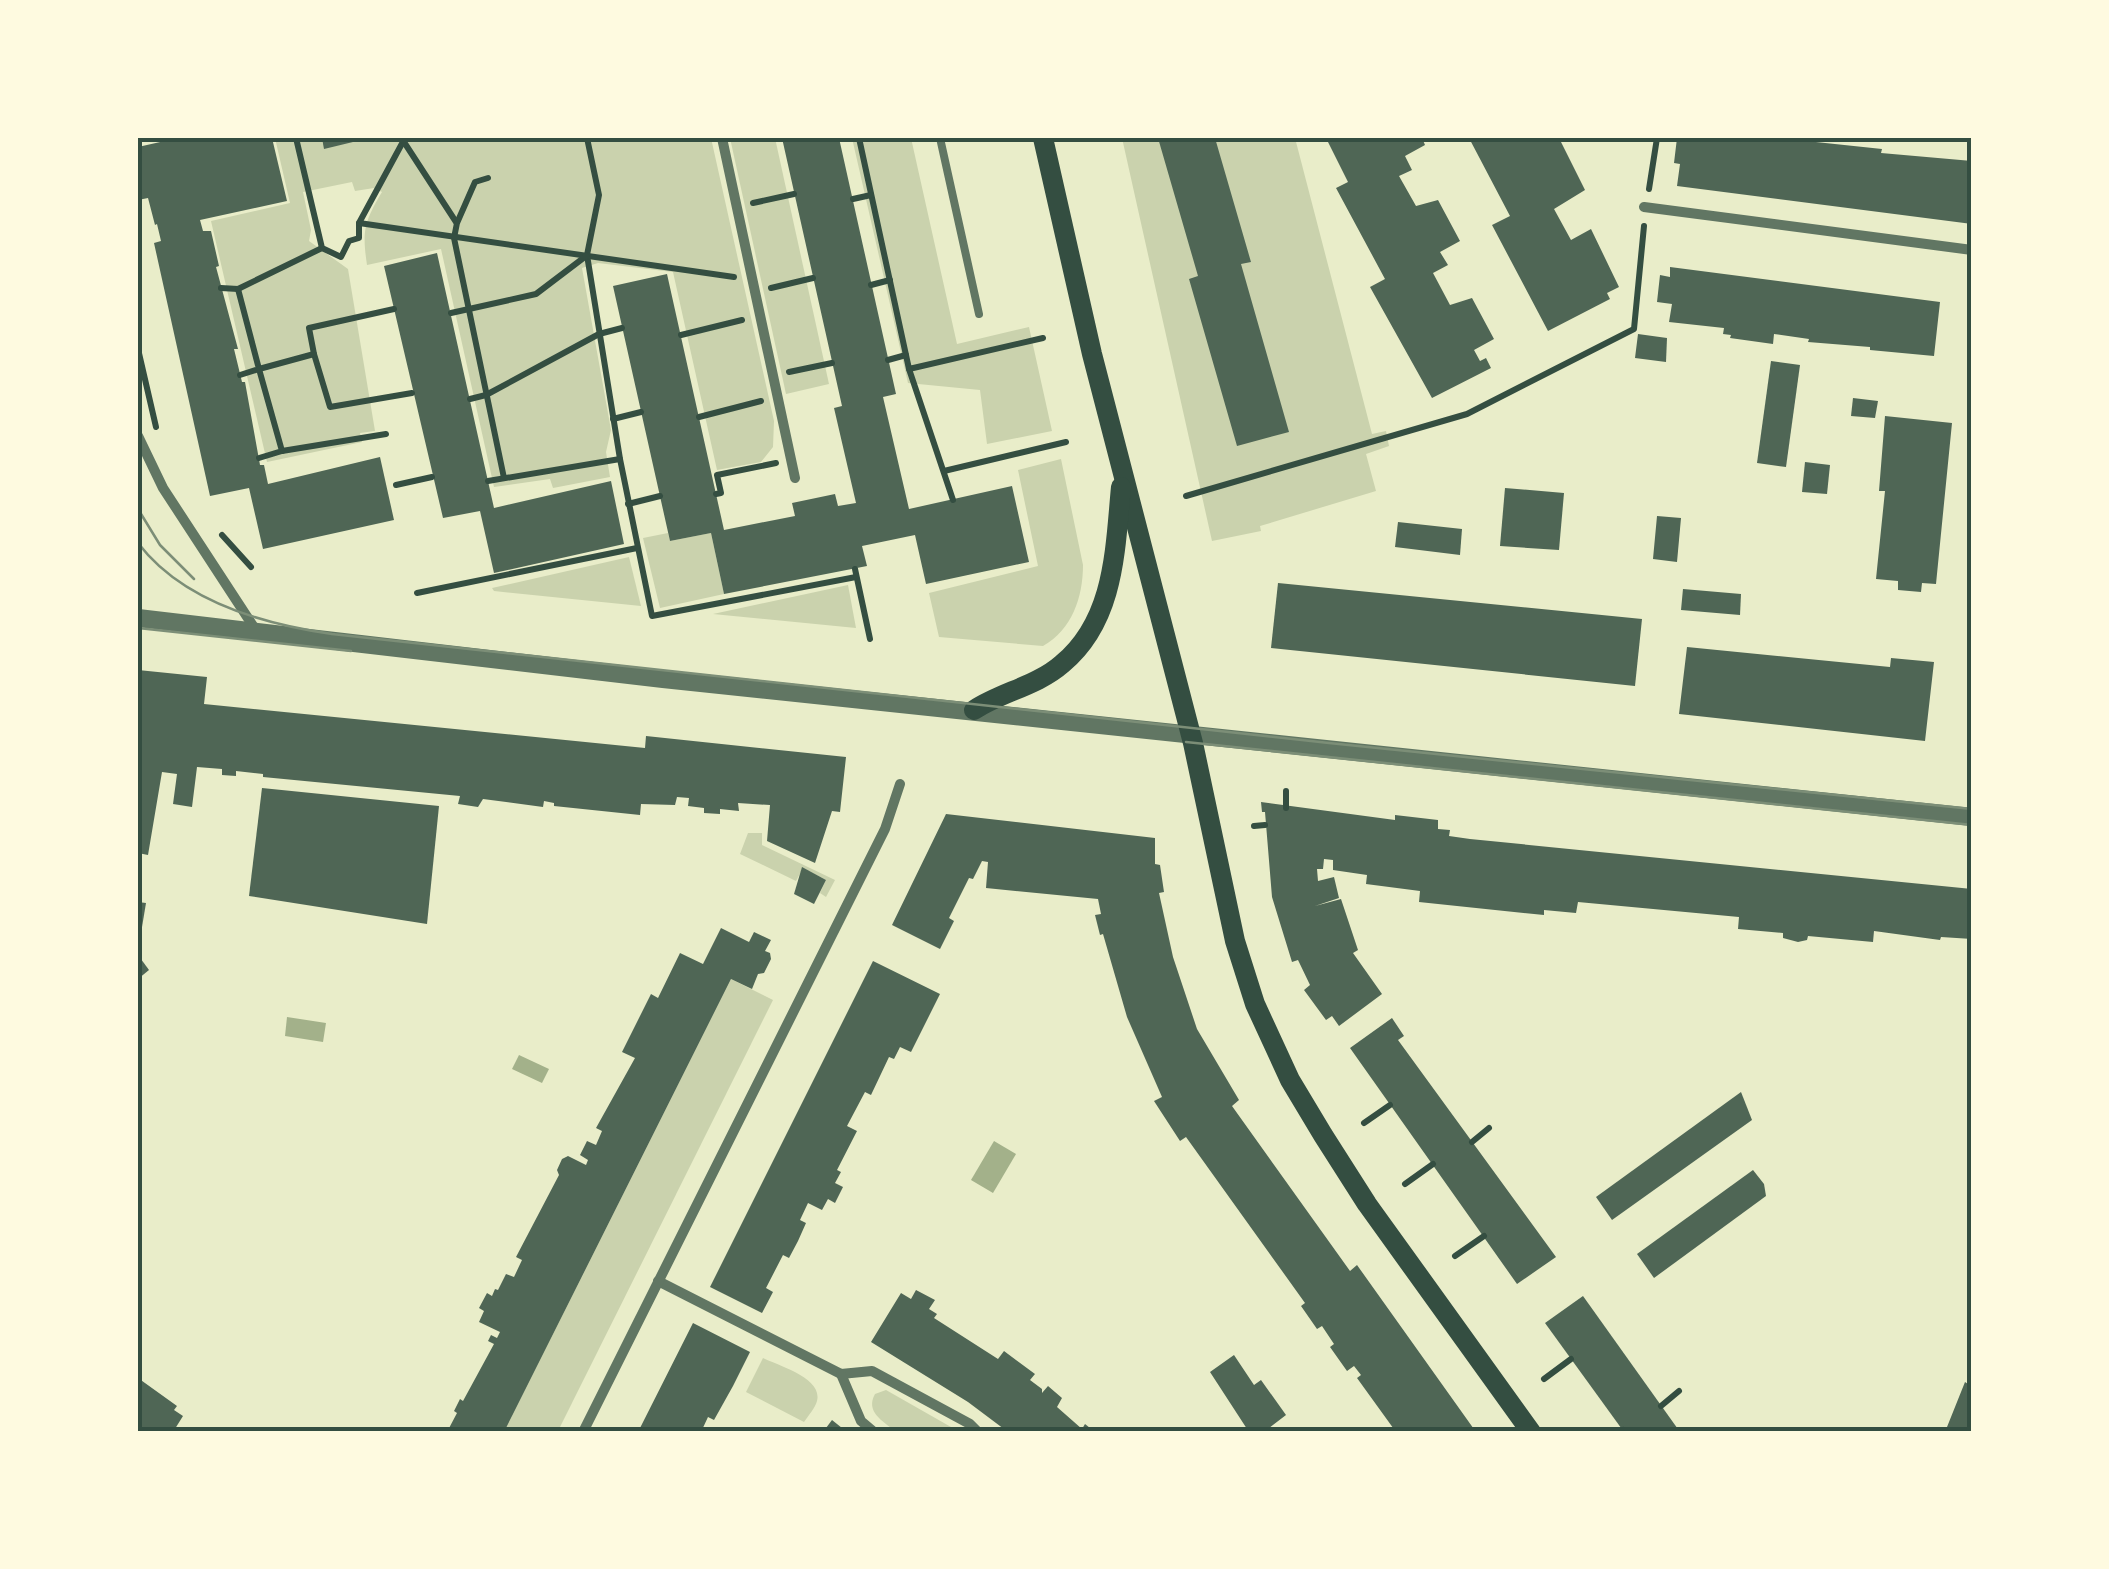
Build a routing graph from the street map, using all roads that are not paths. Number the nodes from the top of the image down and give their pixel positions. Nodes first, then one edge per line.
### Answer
1 (722, 138) edge
2 (940, 138) edge
3 (1043, 138) edge
4 (1644, 207) road end
5 (1972, 250) edge
6 (978, 314) dead end
7 (138, 436) edge
8 (1122, 470) junction
9 (796, 478) dead end
10 (138, 618) edge
11 (258, 633) junction
12 (974, 710) junction
13 (1190, 736) junction
14 (900, 784) dead end
15 (1972, 817) edge
16 (658, 1281) junction
17 (841, 1374) junction
18 (583, 1432) edge
19 (874, 1432) edge
20 (978, 1432) edge
21 (1531, 1432) edge

1 - 9 street
2 - 6 lane
3 - 8 main road
4 - 5 street
7 - 11 street
8 - 12 main road
8 - 13 main road
10 - 11 street
11 - 12 street
12 - 13 street
13 - 15 street
13 - 21 main road
14 - 16 street
16 - 17 street
16 - 18 street
17 - 19 street
17 - 20 street

